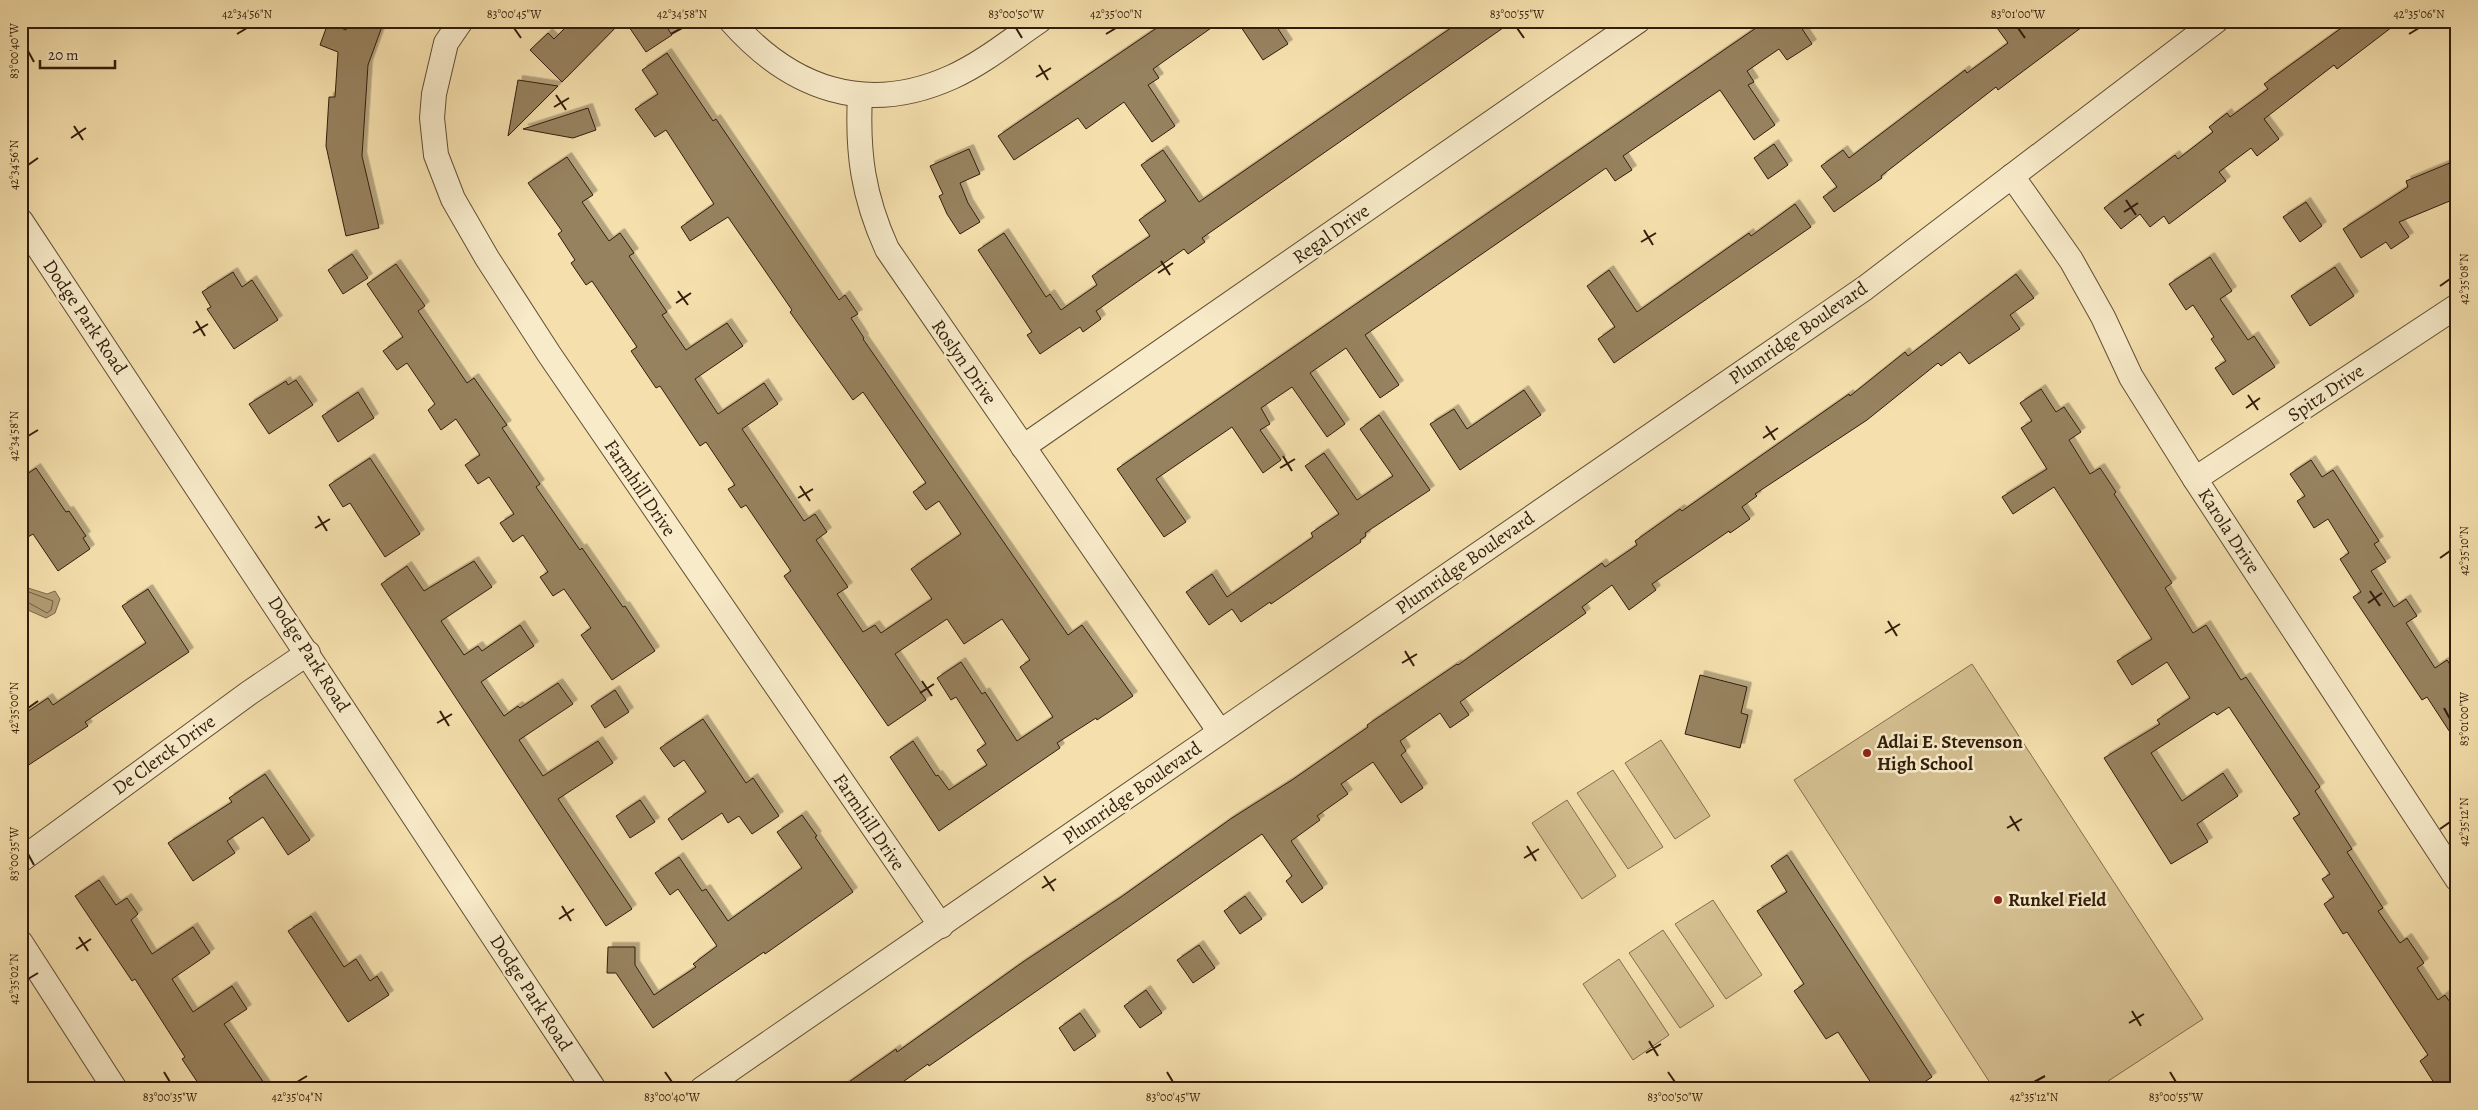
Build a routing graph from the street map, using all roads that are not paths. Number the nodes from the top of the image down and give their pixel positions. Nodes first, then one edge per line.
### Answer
1 (460, 21) edge
2 (731, 21) edge
3 (1039, 21) edge
4 (1638, 21) edge
5 (2216, 21) edge
6 (860, 95) junction
7 (2012, 176) junction
8 (23, 229) edge
9 (2457, 306) edge
10 (1023, 447) junction
11 (2195, 479) junction
12 (308, 653) junction
13 (1220, 732) junction
14 (21, 860) edge
15 (2457, 880) edge
16 (941, 926) junction
17 (21, 943) edge
18 (115, 1089) edge
19 (594, 1089) edge
20 (702, 1089) edge

1 - 16 street, Farmhill Drive
2 - 6 street
3 - 6 street
4 - 10 street, Regal Drive
5 - 7 street, Plumridge Boulevard
6 - 10 street, Roslyn Drive
7 - 11 street, Karola Drive
7 - 13 street, Plumridge Boulevard
8 - 12 street, Dodge Park Road
9 - 11 street, Spitz Drive
10 - 13 street, Roslyn Drive
11 - 15 street, Karola Drive
12 - 14 street, De Clerck Drive
12 - 19 street, Dodge Park Road
13 - 16 street, Plumridge Boulevard
16 - 20 street, Plumridge Boulevard
17 - 18 street

